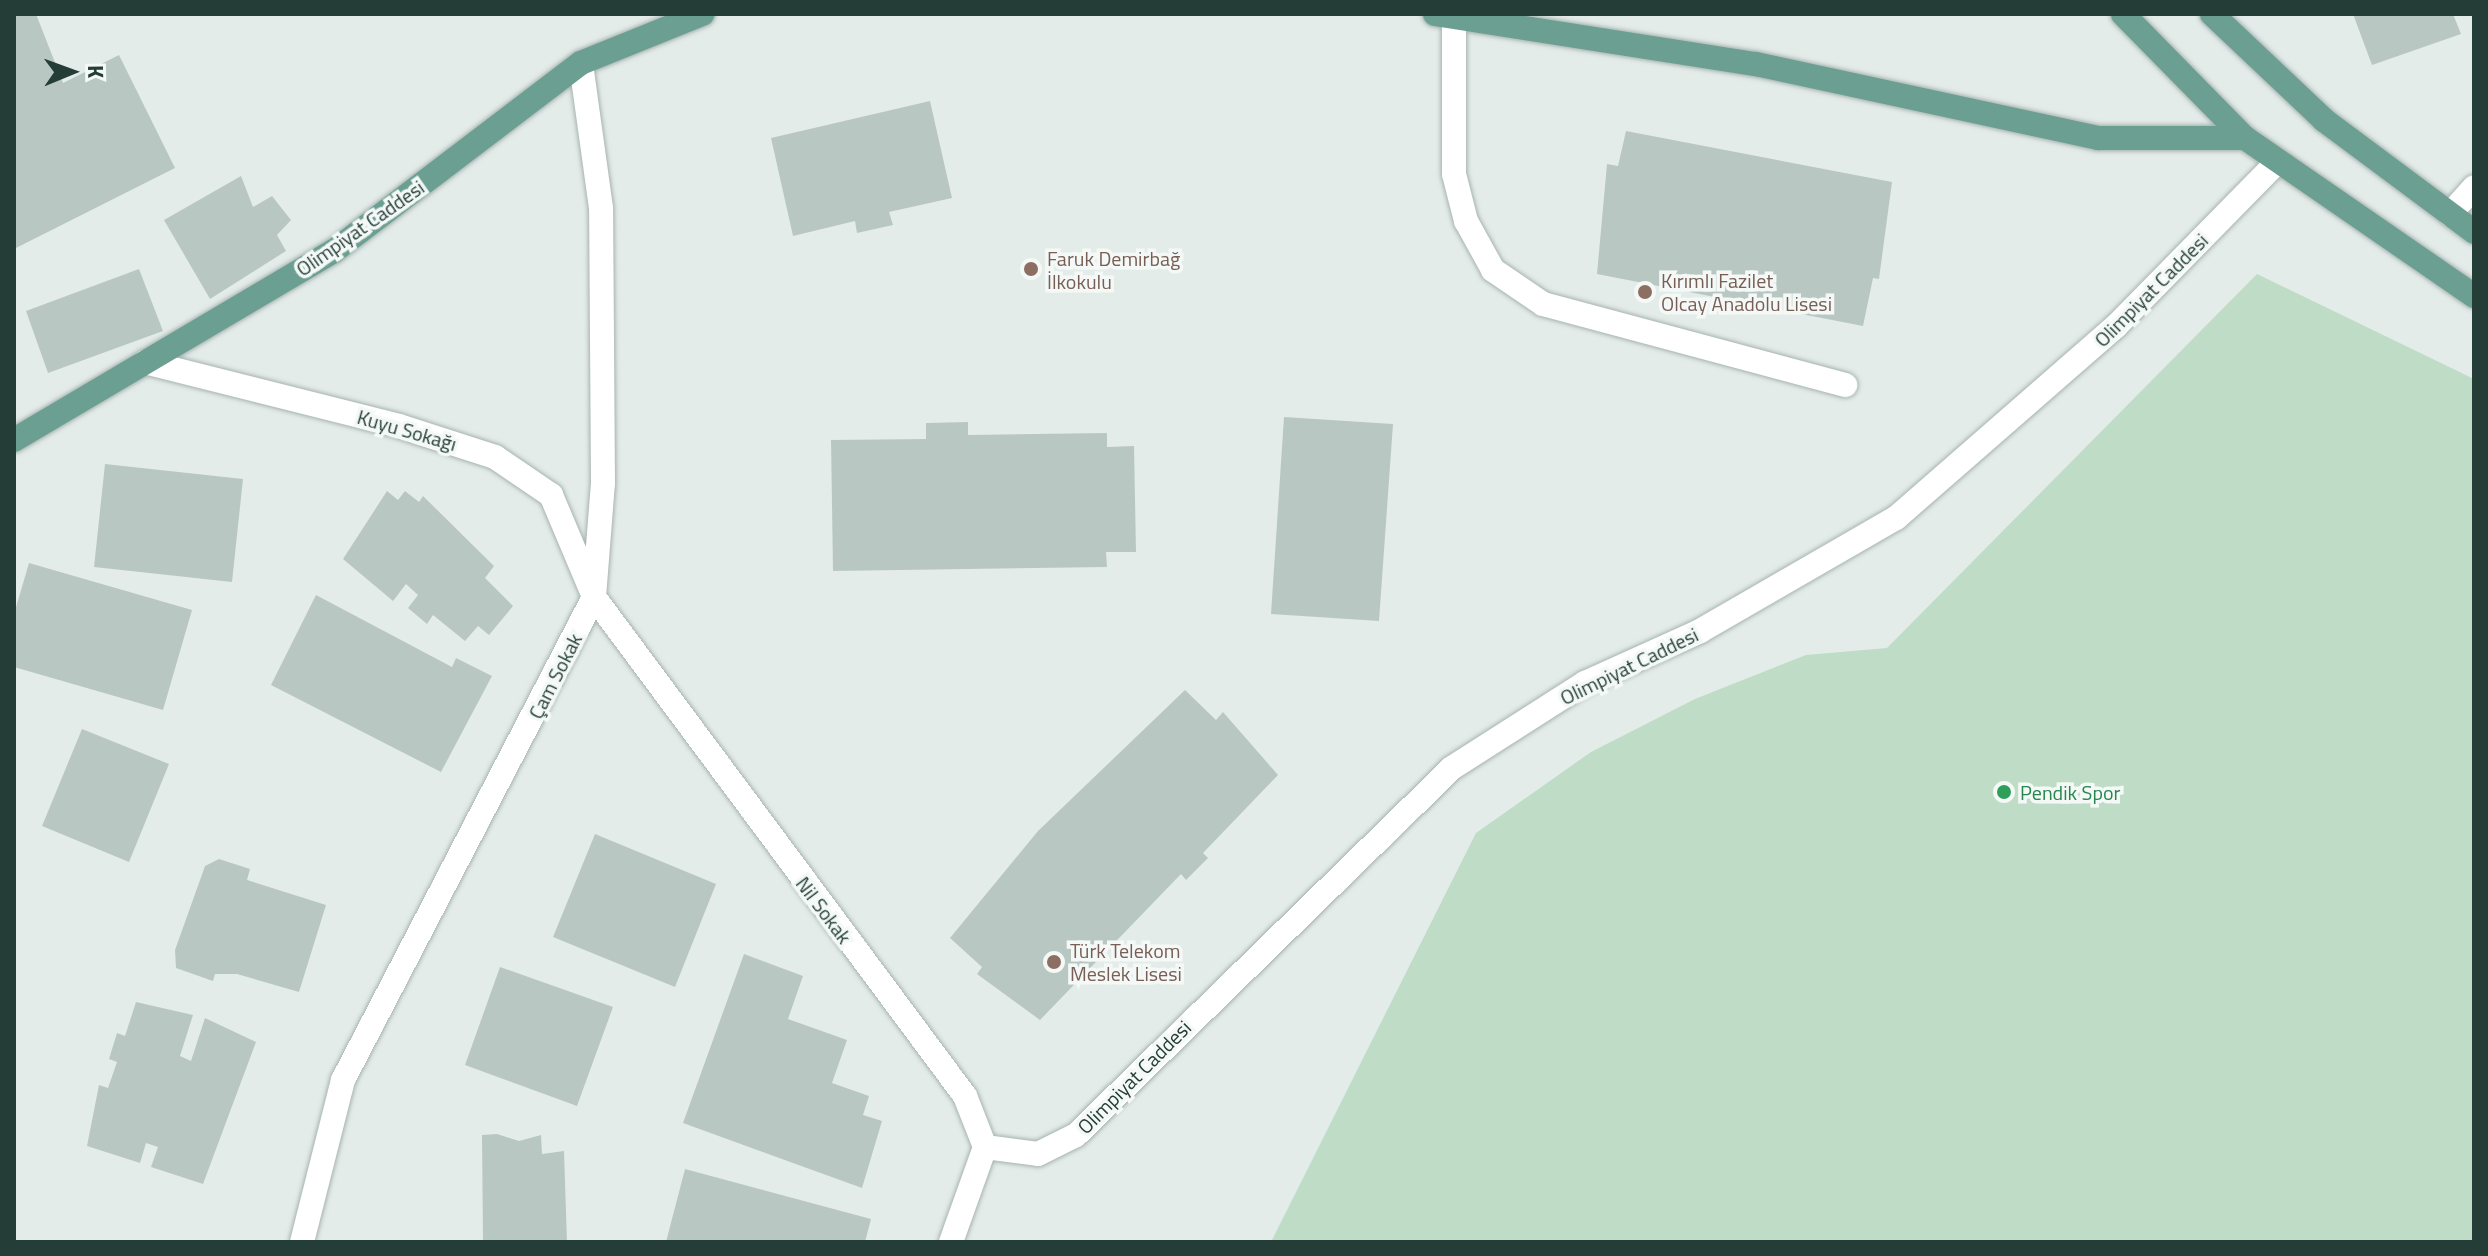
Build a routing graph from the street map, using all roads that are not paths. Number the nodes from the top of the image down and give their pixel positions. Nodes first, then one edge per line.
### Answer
1 (702, 14) edge
2 (2123, 14) edge
3 (2212, 14) edge
4 (1444, 16) edge
5 (581, 63) junction
6 (2245, 138) junction
7 (2276, 163) junction
8 (2474, 187) edge
9 (2450, 214) junction
10 (2474, 232) edge
11 (2474, 296) edge
12 (145, 362) junction
13 (1845, 385) dead end
14 (14, 440) edge
15 (594, 597) junction
16 (985, 1147) junction
17 (302, 1242) edge
18 (951, 1242) edge

1 - 5 main road, Olimpiyat Caddesi
2 - 6 main road
3 - 9 main road
4 - 6 main road
4 - 13 street
5 - 12 main road, Olimpiyat Caddesi
5 - 15 street, Çam Sokak
6 - 7 main road
7 - 11 main road
7 - 16 street, Olimpiyat Caddesi
8 - 9 street
9 - 10 main road
12 - 14 main road, Olimpiyat Caddesi
12 - 15 street, Kuyu Sokağı
15 - 16 street, Nil Sokak
15 - 17 street, Çam Sokak
16 - 18 street

